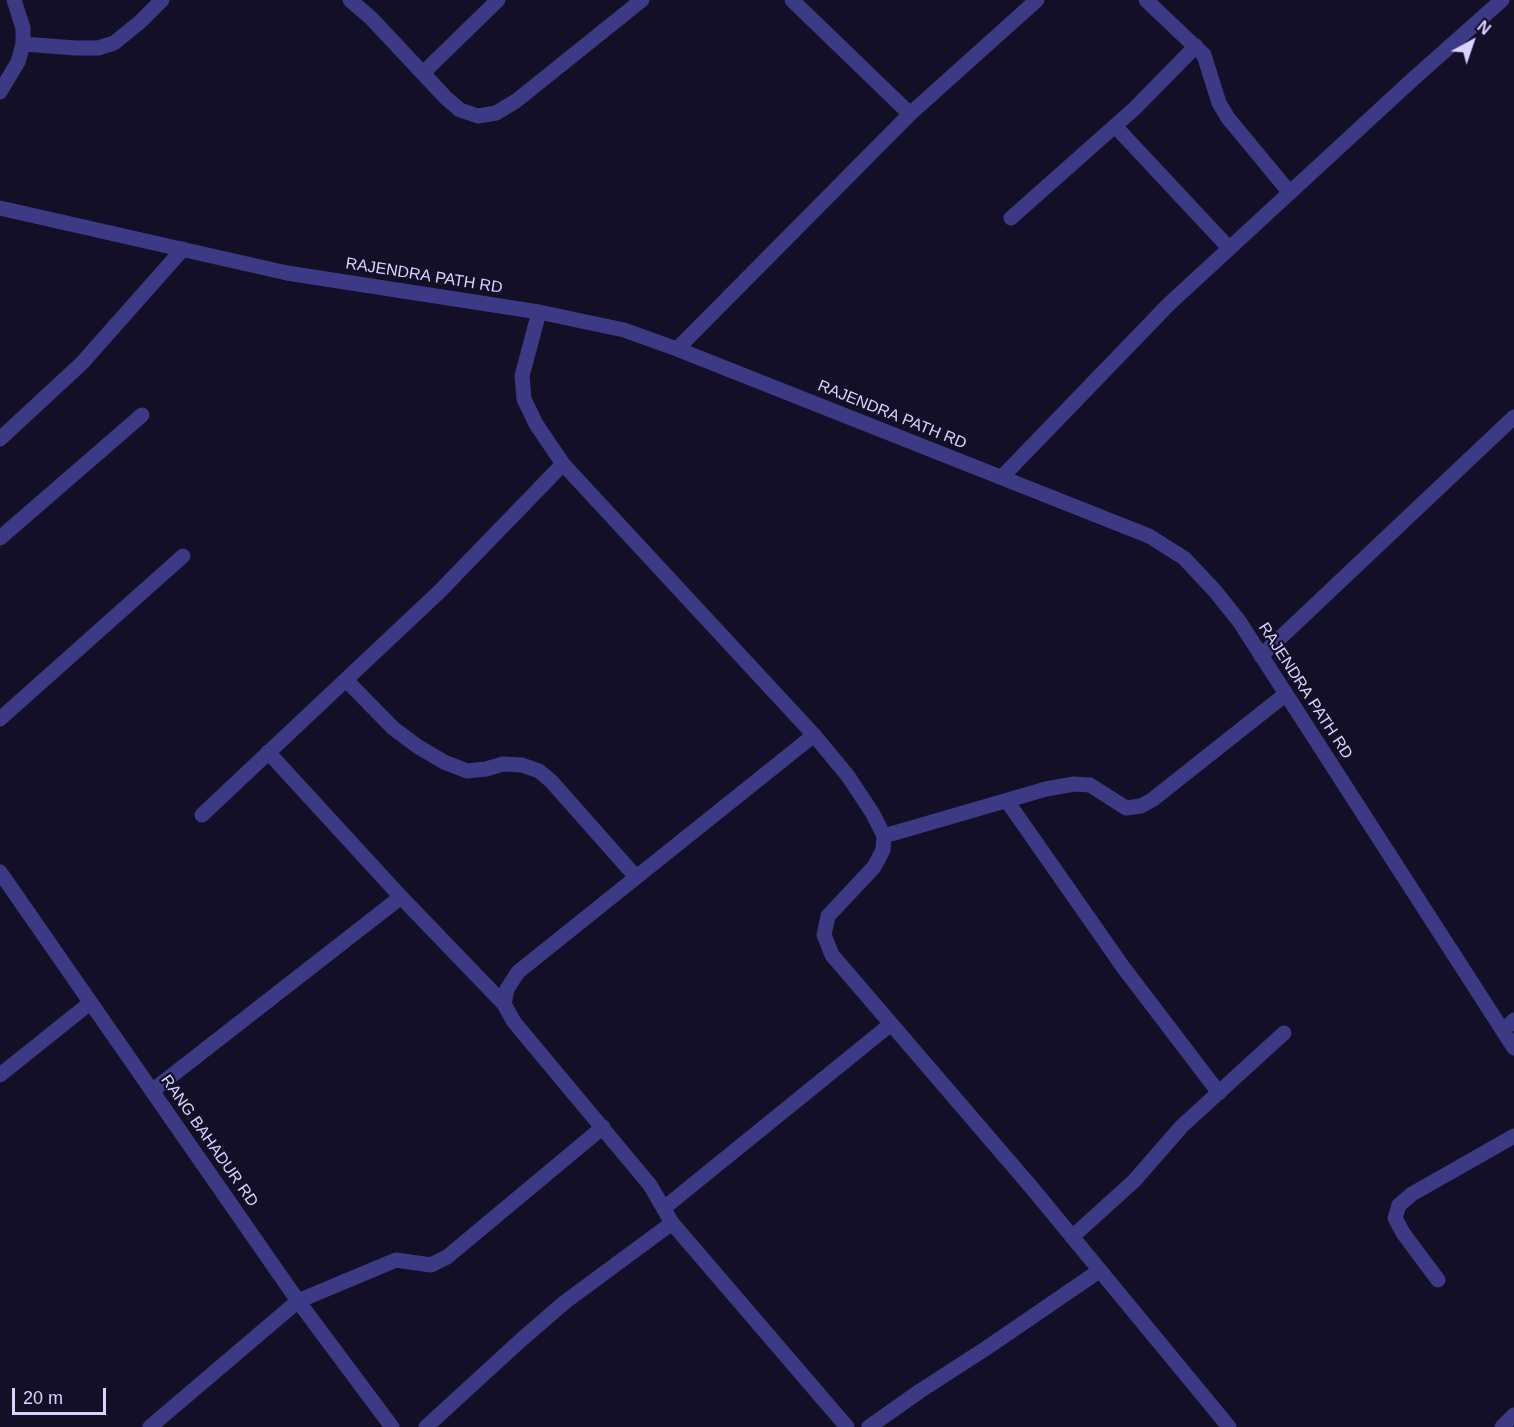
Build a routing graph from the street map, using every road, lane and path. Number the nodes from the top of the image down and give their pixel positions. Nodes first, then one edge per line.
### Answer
1 (14, 0) edge
2 (350, 0) edge
3 (498, 0) edge
4 (642, 0) edge
5 (792, 0) edge
6 (1037, 0) edge
7 (1146, 0) edge
8 (1502, 0) edge
9 (156, 2) edge
10 (24, 44) junction
11 (1196, 46) junction
12 (423, 73) junction
13 (0, 92) edge
14 (910, 114) junction
15 (1115, 126) junction
16 (1290, 193) junction
17 (0, 208) edge
18 (1011, 218) dead end
19 (1229, 248) junction
20 (183, 249) junction
21 (539, 312) junction
22 (677, 349) junction
23 (142, 415) dead end
24 (1514, 417) edge
25 (0, 440) edge
26 (563, 464) junction
27 (1002, 477) junction
28 (0, 538) edge
29 (183, 556) dead end
30 (1261, 656) junction
31 (346, 680) junction
32 (1286, 694) junction
33 (0, 719) edge
34 (814, 735) junction
35 (268, 752) junction
36 (1007, 801) junction
37 (202, 815) dead end
38 (884, 836) junction
39 (0, 872) edge
40 (636, 877) junction
41 (401, 897) junction
42 (90, 1003) junction
43 (504, 1004) junction
44 (891, 1024) junction
45 (1509, 1025) edge
46 (1284, 1033) dead end
47 (1514, 1048) edge
48 (0, 1075) edge
49 (152, 1091) junction
50 (1219, 1092) junction
51 (603, 1127) junction
52 (1514, 1136) edge
53 (664, 1208) junction
54 (672, 1223) junction
55 (1072, 1237) junction
56 (1099, 1271) junction
57 (1437, 1280) dead end
58 (298, 1301) junction
59 (1514, 1415) edge
60 (150, 1427) edge
61 (392, 1427) edge
62 (426, 1427) edge
63 (847, 1427) edge
64 (869, 1427) edge
65 (1228, 1427) edge
66 (1502, 1427) edge

1 - 10 street
2 - 12 street
3 - 12 street
4 - 12 street
5 - 14 street
6 - 14 street
7 - 11 street
8 - 16 street
9 - 10 street
10 - 13 street
11 - 15 street
11 - 16 street
14 - 22 street
15 - 18 street
15 - 19 street
16 - 19 street
17 - 20 street, RAJENDRA PATH RD
19 - 27 street
20 - 21 street, RAJENDRA PATH RD
20 - 25 street
21 - 22 street, RAJENDRA PATH RD
21 - 26 street
22 - 27 street, RAJENDRA PATH RD
23 - 28 street
24 - 30 street
26 - 31 street
26 - 34 street
27 - 30 street, RAJENDRA PATH RD
29 - 33 street
30 - 32 street, RAJENDRA PATH RD
31 - 35 street
31 - 40 street
32 - 36 street
32 - 45 street, RAJENDRA PATH RD
34 - 38 street
34 - 40 street
35 - 37 street
35 - 41 street
36 - 38 street
36 - 50 street
38 - 44 street
39 - 42 street, RANG BAHADUR RD
40 - 43 street
41 - 43 street
41 - 49 street
42 - 48 street
42 - 49 street, RANG BAHADUR RD
43 - 51 street
44 - 53 street
44 - 55 street
45 - 47 street, RAJENDRA PATH RD
46 - 50 street
49 - 58 street, RANG BAHADUR RD
50 - 55 street
51 - 53 street
51 - 58 street
52 - 57 street
53 - 54 street
54 - 62 street
54 - 63 street
55 - 56 street
56 - 64 street
56 - 65 street
58 - 60 street
58 - 61 street, RANG BAHADUR RD
59 - 66 street

